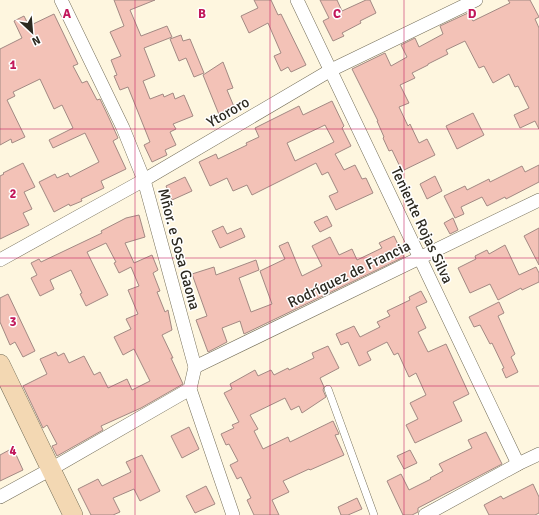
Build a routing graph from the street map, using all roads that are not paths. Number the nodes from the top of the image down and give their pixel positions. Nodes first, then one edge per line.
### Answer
1 (61, 0) edge
2 (297, 0) edge
3 (476, 0) edge
4 (331, 70) junction
5 (144, 180) junction
6 (539, 200) edge
7 (420, 258) junction
8 (0, 260) edge
9 (0, 364) edge
10 (195, 367) junction
11 (190, 389) junction
12 (328, 389) dead end
13 (538, 456) edge
14 (518, 464) junction
15 (51, 469) junction
16 (0, 496) edge
17 (73, 515) edge
18 (233, 515) edge
19 (374, 515) edge
20 (425, 515) edge

1 - 5 street, Mñor. e Sosa Gaona
2 - 4 street, Teniente Rojas Silva
3 - 4 street, Ytororo
4 - 5 street, Ytororo
4 - 7 street, Teniente Rojas Silva
5 - 8 street, Ytororo
5 - 10 street, Mñor. e Sosa Gaona
6 - 7 street, Rodríguez de Francia
7 - 10 street, Rodríguez de Francia
7 - 14 street, Teniente Rojas Silva
9 - 15 street
10 - 11 street, Mñor. e Sosa Gaona
11 - 15 street
11 - 18 street
12 - 19 lane
13 - 14 street
14 - 20 street
15 - 16 street
15 - 17 street

